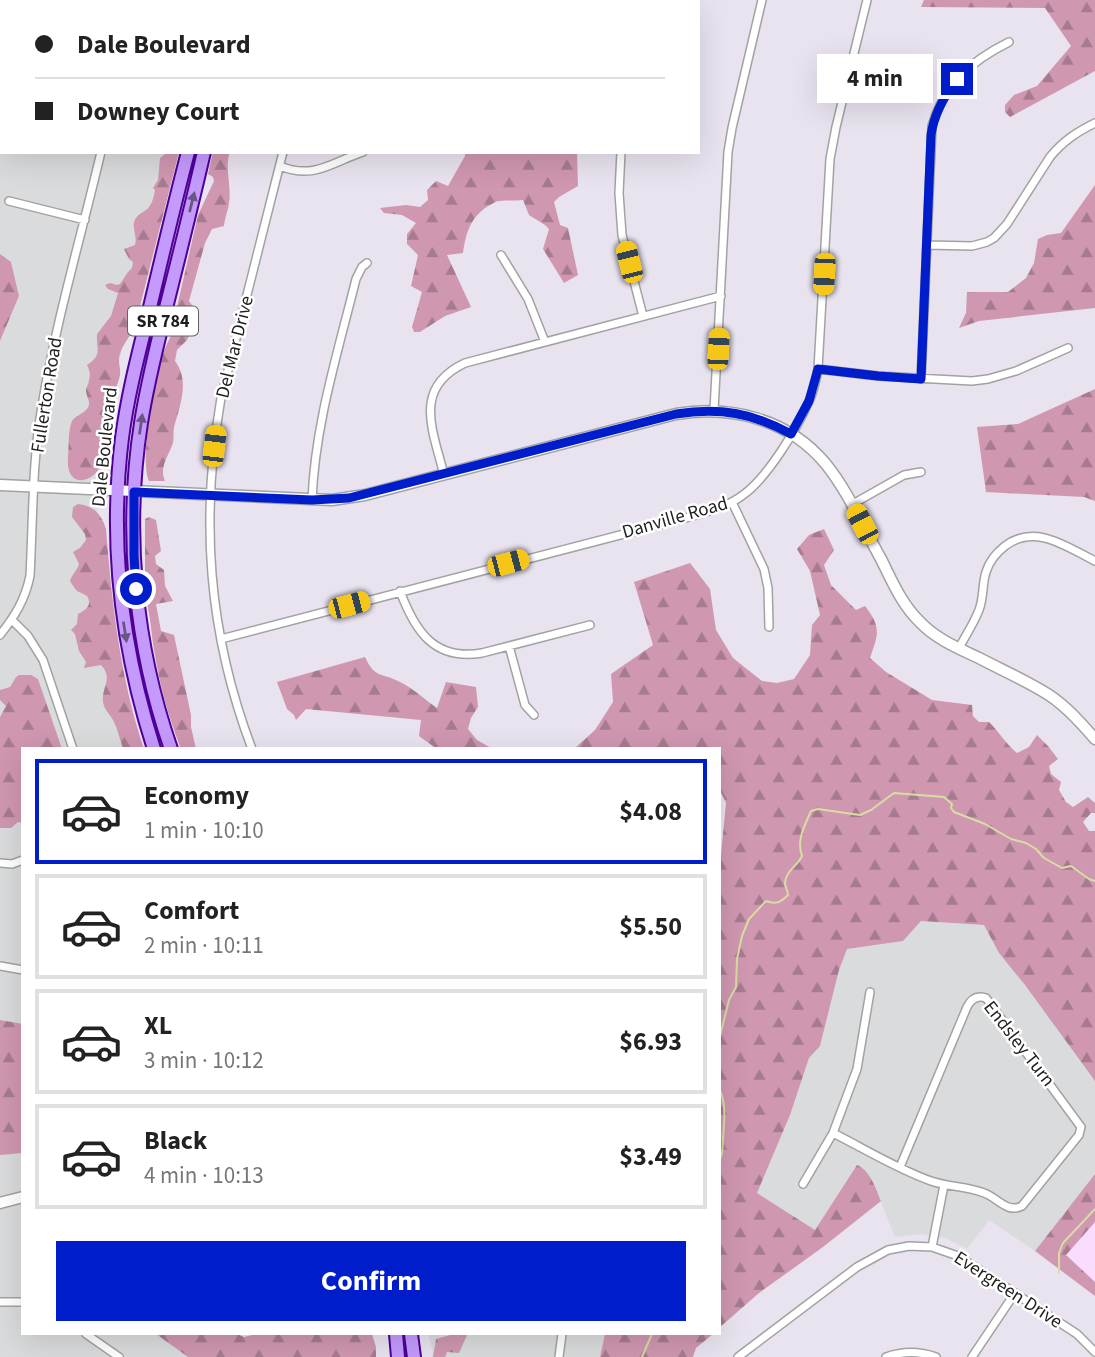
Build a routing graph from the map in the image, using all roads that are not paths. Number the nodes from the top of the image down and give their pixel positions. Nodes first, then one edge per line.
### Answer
1 (762, 0) edge
2 (867, 0) edge
3 (1009, 42) dead end
4 (1095, 123) edge
5 (101, 154) edge
6 (188, 154) edge
7 (204, 154) edge
8 (283, 154) edge
9 (358, 154) edge
10 (621, 154) edge
11 (280, 166) junction
12 (9, 201) dead end
13 (85, 220) junction
14 (927, 245) junction
15 (501, 256) dead end
16 (367, 263) dead end
17 (721, 296) junction
18 (643, 316) junction
19 (545, 342) junction
20 (1068, 348) dead end
21 (818, 369) junction
22 (921, 379) junction
23 (715, 410) junction
24 (791, 434) junction
25 (921, 472) dead end
26 (444, 475) junction
27 (0, 485) edge
28 (35, 487) junction
29 (118, 491) junction
30 (134, 492) junction
31 (209, 495) junction
32 (312, 500) junction
33 (732, 502) junction
34 (851, 505) junction
35 (1095, 561) edge
36 (400, 591) junction
37 (12, 620) junction
38 (590, 625) dead end
39 (769, 627) dead end
40 (0, 635) edge
41 (221, 639) junction
42 (509, 646) junction
43 (959, 648) junction
44 (534, 715) dead end
45 (1095, 739) edge
46 (72, 747) edge
47 (153, 747) edge
48 (170, 747) edge
49 (250, 747) edge
50 (21, 861) edge
51 (0, 863) edge
52 (0, 966) edge
53 (21, 970) edge
54 (870, 992) dead end
55 (834, 1133) junction
56 (900, 1167) junction
57 (803, 1184) dead end
58 (944, 1185) junction
59 (21, 1198) edge
60 (0, 1203) edge
61 (932, 1247) junction
62 (1016, 1293) junction
63 (0, 1302) edge
64 (21, 1302) edge
65 (87, 1335) edge
66 (396, 1335) edge
67 (411, 1335) edge
68 (562, 1335) edge
69 (1095, 1352) edge
70 (108, 1354) edge
71 (119, 1357) edge
72 (398, 1357) edge
73 (414, 1357) edge
74 (559, 1357) edge
75 (738, 1357) edge
76 (886, 1357) edge
77 (936, 1357) edge
78 (972, 1357) edge

1 - 17 street
2 - 21 street, Danville Road
3 - 14 street
4 - 14 street
5 - 13 street, Fullerton Road
6 - 29 main road, Dale Boulevard / SR 784
30 -> 7 main road, Dale Boulevard / SR 784
8 - 11 street, Del Mar Drive
9 - 11 street
10 - 18 street
11 - 31 street, Del Mar Drive
12 - 13 street
13 - 28 street, Fullerton Road
14 - 22 street
15 - 19 street
16 - 32 street
17 - 18 street
17 - 23 street
18 - 19 street
19 - 26 street
20 - 22 street
21 - 22 street
21 - 24 street, Danville Road
23 - 24 street
23 - 26 street
24 - 33 street, Danville Road
24 - 34 street
25 - 34 street
26 - 32 street
27 - 28 street
28 - 29 street
28 - 37 street, Fullerton Road
29 - 30 street
29 -> 47 main road, Dale Boulevard / SR 784
30 - 31 street
30 - 48 main road, Dale Boulevard / SR 784
31 - 32 street
31 - 41 street, Del Mar Drive
33 - 36 street, Danville Road
33 - 39 street
34 - 43 street
35 - 43 street
36 - 41 street, Danville Road
36 - 42 street
37 - 40 street, Fullerton Road
37 - 46 street
38 - 42 street
41 - 49 street, Del Mar Drive
42 - 44 street
43 - 45 street
50 - 51 street
52 - 53 street
54 - 55 street
55 - 56 street
55 - 57 street
56 - 58 street
56 - 58 street, Endsley Turn
58 - 61 street
59 - 60 street
61 - 62 street, Evergreen Drive
61 - 75 street, Evergreen Drive
62 - 69 street, Evergreen Drive
62 - 78 street
63 - 64 street
65 - 70 street
66 - 72 main road
67 - 73 main road
68 - 74 street
70 - 71 street
76 - 77 street

